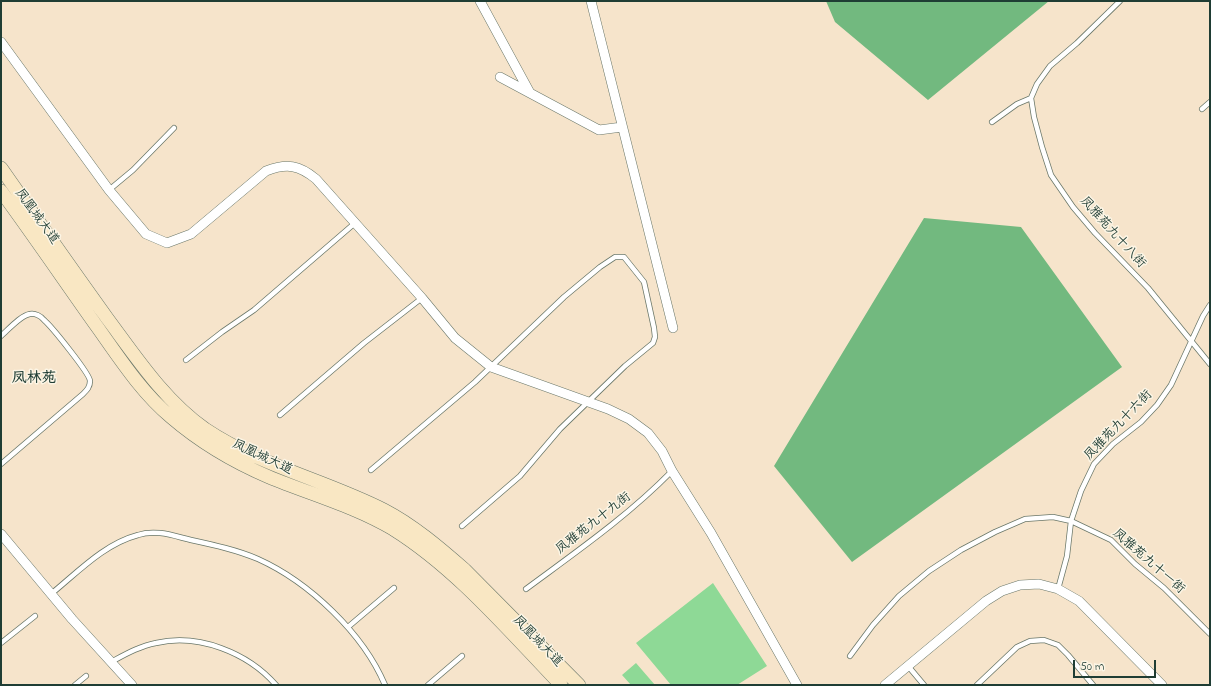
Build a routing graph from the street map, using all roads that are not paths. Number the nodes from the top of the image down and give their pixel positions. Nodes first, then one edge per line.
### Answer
1 (480, 1) edge
2 (591, 1) edge
3 (1120, 1) edge
4 (1, 42) edge
5 (500, 77) dead end
6 (530, 93) junction
7 (1031, 98) junction
8 (1210, 102) edge
9 (1202, 109) dead end
10 (992, 122) dead end
11 (622, 127) junction
12 (174, 128) dead end
13 (1, 168) edge
14 (1, 190) edge
15 (110, 190) junction
16 (355, 223) junction
17 (422, 298) junction
18 (1210, 305) edge
19 (673, 328) dead end
20 (1, 336) edge
21 (1191, 342) junction
22 (186, 360) dead end
23 (1210, 364) edge
24 (491, 367) junction
25 (588, 402) junction
26 (280, 415) dead end
27 (1, 464) edge
28 (371, 470) dead end
29 (672, 471) junction
30 (1071, 521) junction
31 (462, 526) dead end
32 (1, 534) edge
33 (394, 588) dead end
34 (526, 589) dead end
35 (1058, 589) junction
36 (51, 594) junction
37 (35, 616) dead end
38 (348, 627) junction
39 (1210, 634) edge
40 (1, 643) edge
41 (462, 656) dead end
42 (850, 656) dead end
43 (111, 662) junction
44 (908, 666) junction
45 (86, 676) dead end
46 (75, 685) edge
47 (132, 685) edge
48 (276, 685) edge
49 (384, 685) edge
50 (428, 685) edge
51 (561, 685) edge
52 (579, 685) edge
53 (797, 685) edge
54 (885, 685) edge
55 (924, 685) edge
56 (977, 685) edge
57 (1093, 685) edge
58 (1162, 685) edge

1 - 6 street
2 - 11 street
3 - 7 lane
4 - 15 street
5 - 6 street
6 - 11 street
7 - 10 lane
7 - 21 lane, 凤雅苑九十八街
8 - 9 lane
11 - 19 street
12 - 15 lane
13 - 52 main road, 凤凰城大道
14 - 51 main road, 凤凰城大道
15 - 16 street
16 - 17 street
16 - 22 lane
17 - 24 street
17 - 26 lane
18 - 21 lane, 凤雅苑九十六街
20 - 27 lane
21 - 23 lane, 凤雅苑九十八街
21 - 30 lane, 凤雅苑九十六街
24 - 25 street
24 - 25 lane
24 - 28 lane
25 - 29 street
25 - 31 lane
29 - 34 lane, 凤雅苑九十九街
29 - 53 street
30 - 35 lane, 凤雅苑九十六街
30 - 39 lane, 凤雅苑九十一街
30 - 42 lane, 凤雅苑九十一街
32 - 36 street
33 - 38 lane
35 - 44 street
35 - 58 street
36 - 38 lane
36 - 43 street
37 - 40 lane
38 - 49 lane
41 - 50 lane
43 - 47 street
43 - 48 lane
44 - 54 street
44 - 55 lane
45 - 46 lane
56 - 57 lane

